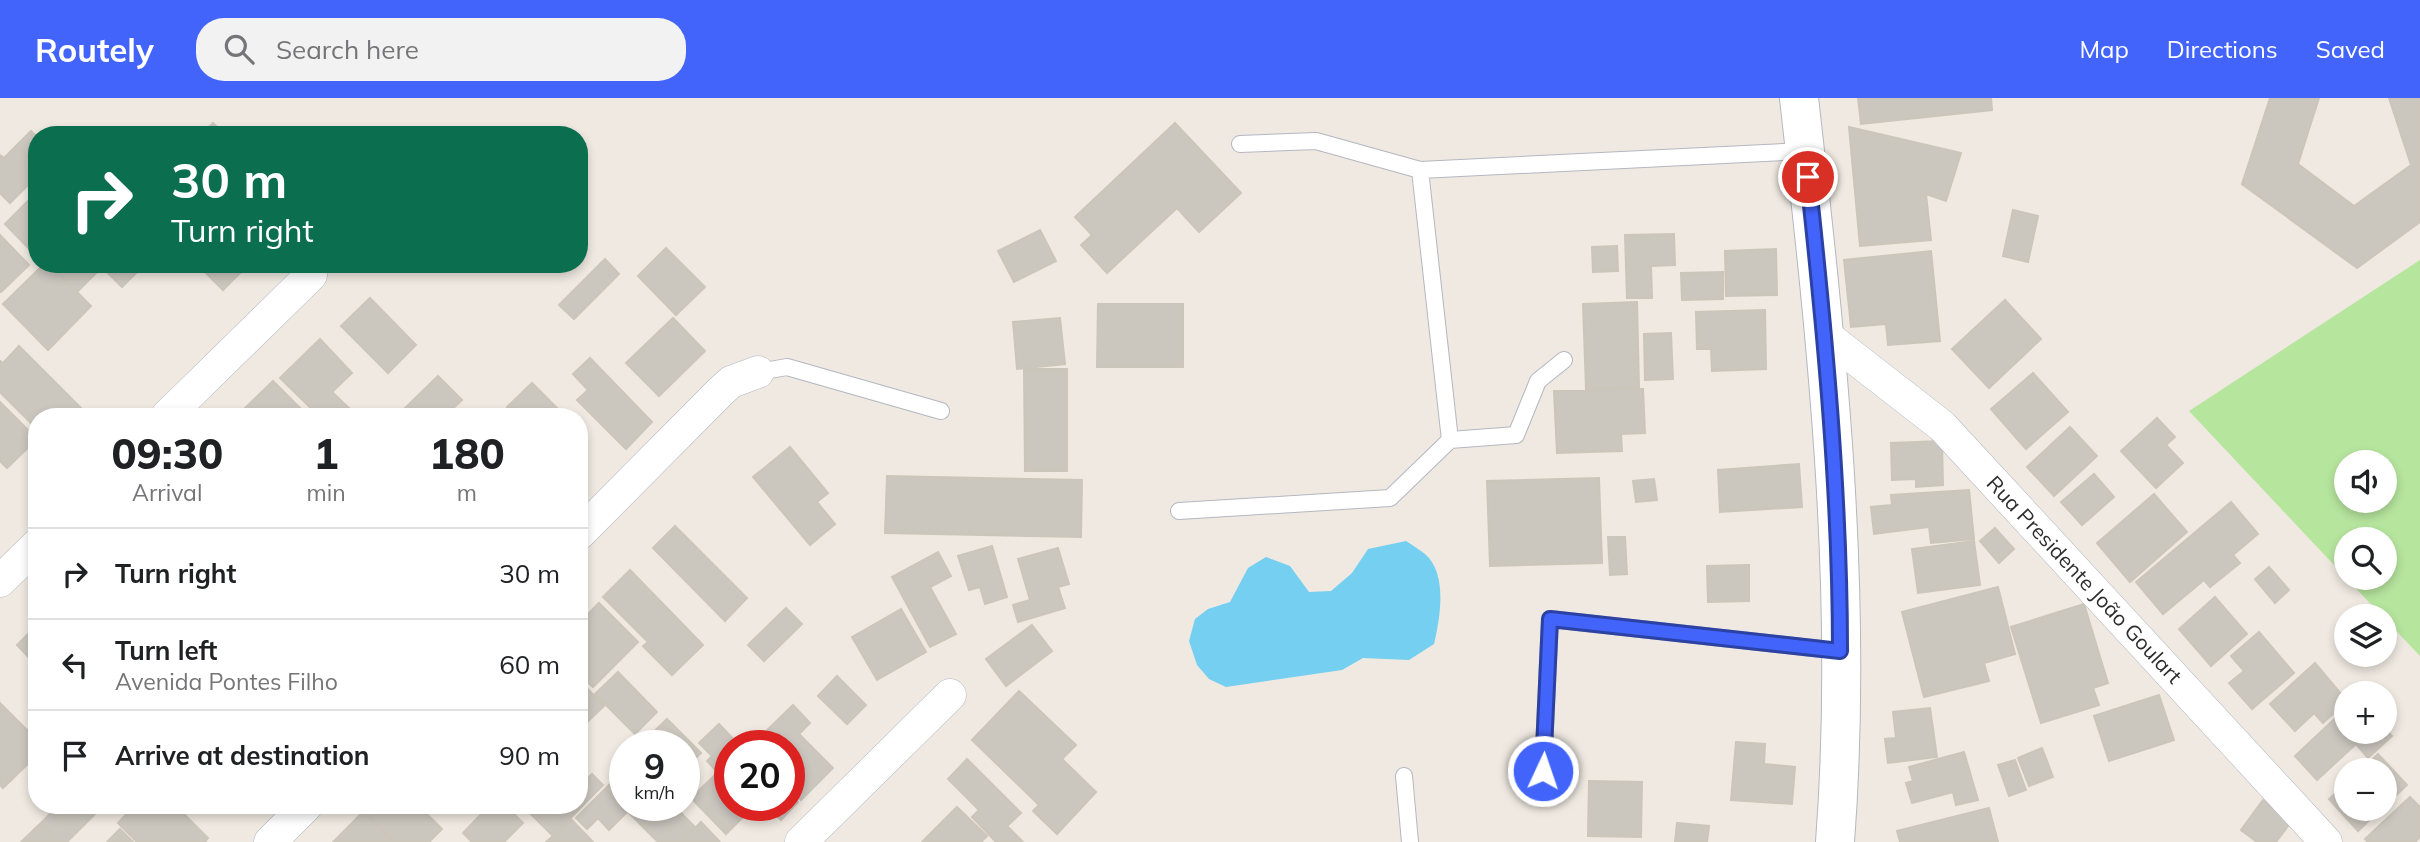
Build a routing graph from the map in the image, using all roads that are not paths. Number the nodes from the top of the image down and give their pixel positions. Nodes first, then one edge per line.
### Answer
1 (1799, 98) edge
2 (1240, 144) dead end
3 (1805, 151) junction
4 (1420, 170) junction
5 (311, 275) dead end
6 (1825, 335) junction
7 (1564, 360) dead end
8 (758, 372) joint
9 (175, 408) edge
10 (941, 411) dead end
11 (1450, 440) junction
12 (1179, 511) dead end
13 (588, 525) edge
14 (28, 554) edge
15 (0, 581) edge
16 (1840, 651) junction
17 (950, 695) dead end
18 (1543, 771) dead end
19 (1404, 776) dead end
20 (298, 814) edge
21 (270, 842) edge
22 (801, 842) edge
23 (1410, 842) edge
24 (1835, 842) edge
25 (2326, 842) edge

1 - 3 street
2 - 4 lane
3 - 4 lane
3 - 6 street
4 - 11 lane
5 - 9 street
6 - 16 street
6 - 25 street, Rua Presidente João Goulart
7 - 11 lane
8 - 10 lane
8 - 13 street
11 - 12 lane
14 - 15 street
16 - 18 lane
16 - 24 street
17 - 22 street
19 - 23 lane
20 - 21 street

